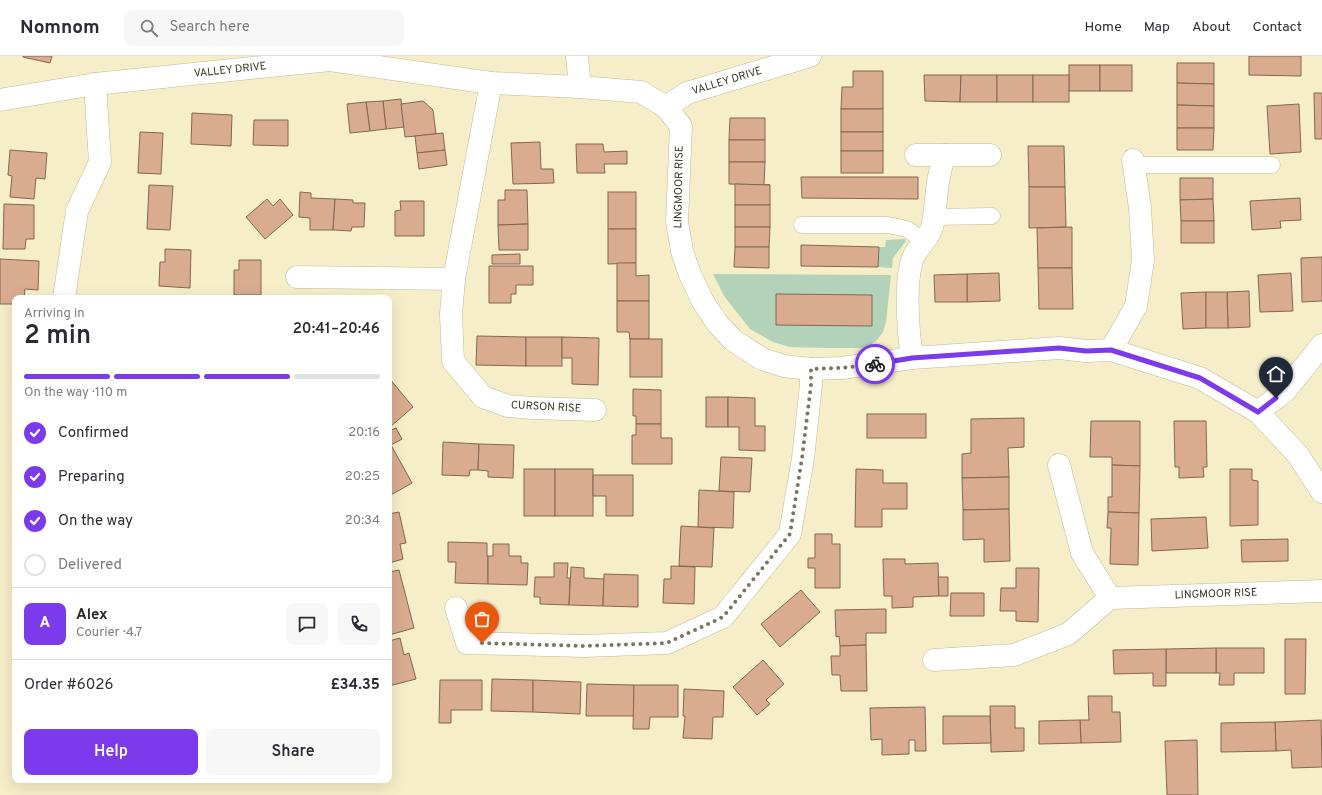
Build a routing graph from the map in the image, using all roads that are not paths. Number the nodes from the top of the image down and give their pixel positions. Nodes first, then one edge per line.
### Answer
1 (577, 56) edge
2 (810, 56) edge
3 (304, 59) edge
4 (491, 83) junction
5 (95, 84) junction
6 (580, 87) junction
7 (0, 100) edge
8 (666, 107) junction
9 (916, 155) dead end
10 (945, 155) junction
11 (990, 155) dead end
12 (1133, 162) joint
13 (1272, 165) dead end
14 (992, 216) dead end
15 (934, 217) junction
16 (802, 225) dead end
17 (925, 242) junction
18 (297, 277) dead end
19 (454, 279) junction
20 (64, 295) edge
21 (1322, 345) edge
22 (1111, 350) junction
23 (912, 358) junction
24 (811, 369) junction
25 (596, 410) dead end
26 (1258, 412) junction
27 (1059, 465) dead end
28 (1322, 492) edge
29 (1322, 591) edge
30 (1110, 598) junction
31 (456, 608) dead end
32 (934, 660) dead end

1 - 6 street
2 - 8 street, VALLEY DRIVE
3 - 4 street, VALLEY DRIVE
3 - 5 street, VALLEY DRIVE
4 - 6 street, VALLEY DRIVE
4 - 19 street, CURSON RISE
5 - 7 street, VALLEY DRIVE
5 - 20 street
6 - 8 street, VALLEY DRIVE
8 - 24 street, LINGMOOR RISE
9 - 10 street
10 - 11 street
10 - 15 street
12 - 13 lane
12 - 22 street
14 - 15 lane
15 - 17 street
16 - 17 lane
17 - 23 street
18 - 19 street
19 - 25 street, CURSON RISE
21 - 26 street
22 - 23 street, LINGMOOR RISE
22 - 26 street, LINGMOOR RISE
23 - 24 street, LINGMOOR RISE
24 - 31 street
26 - 28 street, LINGMOOR RISE
27 - 30 street
29 - 30 street, LINGMOOR RISE
30 - 32 street

